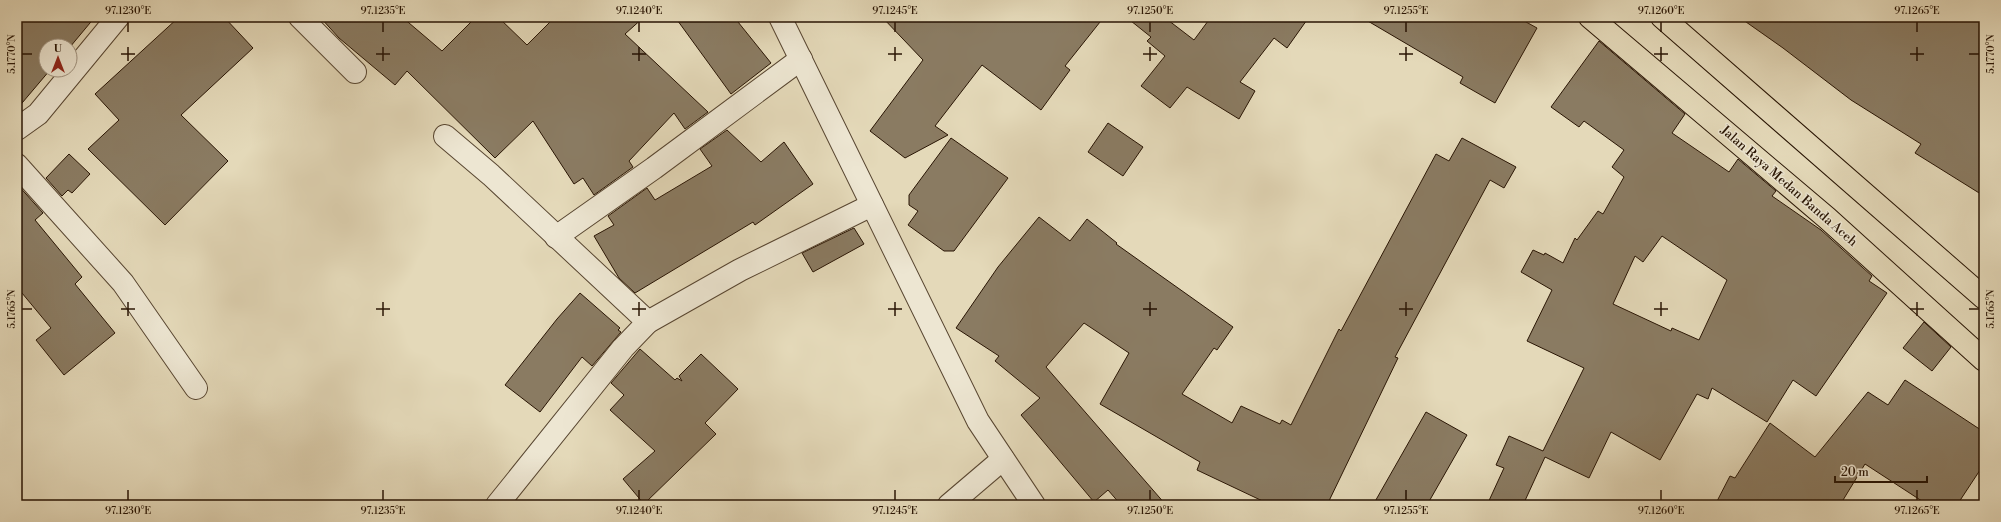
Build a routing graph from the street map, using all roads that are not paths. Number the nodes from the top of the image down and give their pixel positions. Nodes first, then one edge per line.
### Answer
1 (118, 17) edge
2 (300, 17) edge
3 (780, 17) edge
4 (1590, 17) edge
5 (1662, 17) edge
6 (800, 59) junction
7 (355, 72) dead end
8 (17, 129) edge
9 (445, 136) dead end
10 (17, 165) edge
11 (872, 205) junction
12 (556, 237) junction
13 (1984, 298) edge
14 (648, 322) junction
15 (1984, 360) edge
16 (196, 388) dead end
17 (1003, 459) junction
18 (497, 505) edge
19 (949, 505) edge
20 (1034, 505) edge

1 - 8 street
2 - 7 street
3 - 6 street
4 - 15 highway, Jalan Raya Medan Banda Aceh
5 - 13 highway
6 - 11 street
6 - 12 street
9 - 12 street
10 - 16 street
11 - 14 street
11 - 17 street
12 - 14 street
14 - 18 street
17 - 19 street
17 - 20 street

